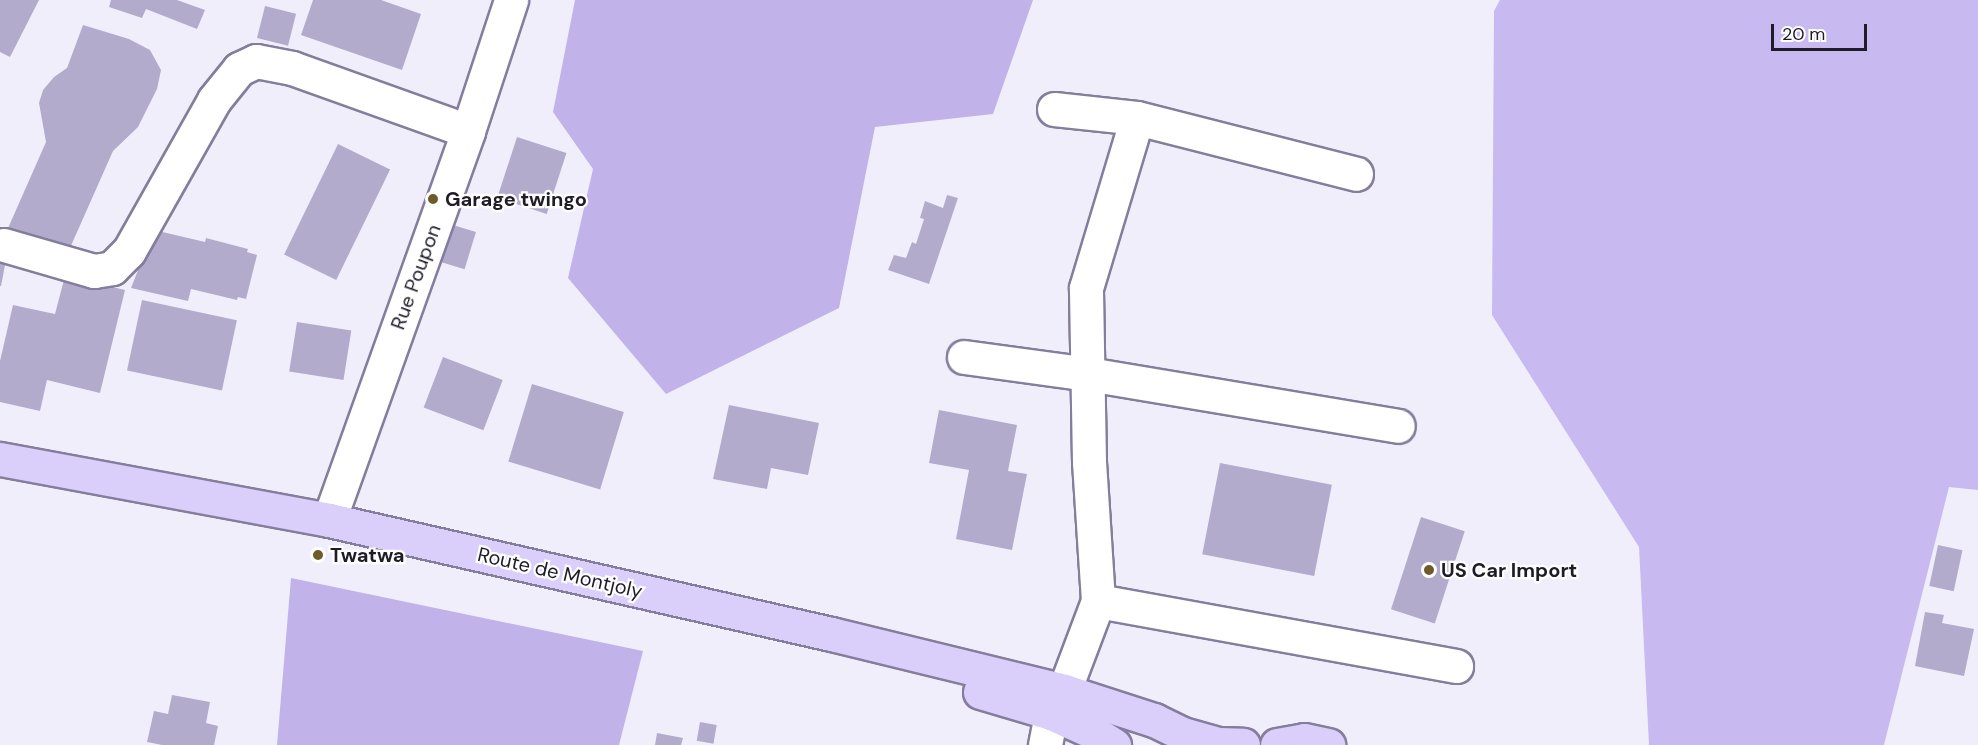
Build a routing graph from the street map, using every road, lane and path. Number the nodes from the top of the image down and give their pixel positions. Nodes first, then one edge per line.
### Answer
1 (512, 0) edge
2 (1054, 109) dead end
3 (1137, 118) junction
4 (468, 131) junction
5 (1356, 174) dead end
6 (4, 245) dead end
7 (964, 357) dead end
8 (1088, 374) junction
9 (1398, 426) dead end
10 (0, 459) edge
11 (328, 520) junction
12 (1098, 602) junction
13 (1456, 666) dead end
14 (1116, 709) junction
15 (1049, 728) edge
16 (1114, 745) edge
17 (1162, 745) edge
18 (1243, 745) edge
19 (1277, 745) edge
20 (1329, 745) edge

1 - 4 street, Rue Poupon
2 - 3 street
3 - 5 street
3 - 8 street
4 - 6 street
4 - 11 street, Rue Poupon
7 - 8 street
8 - 9 street
8 - 12 street
10 - 11 main road, Route de Montjoly
11 - 15 main road, Route de Montjoly
12 - 13 street
12 - 15 street
14 - 15 main road
14 - 17 main road
14 - 18 main road
15 - 16 main road
19 - 20 main road

